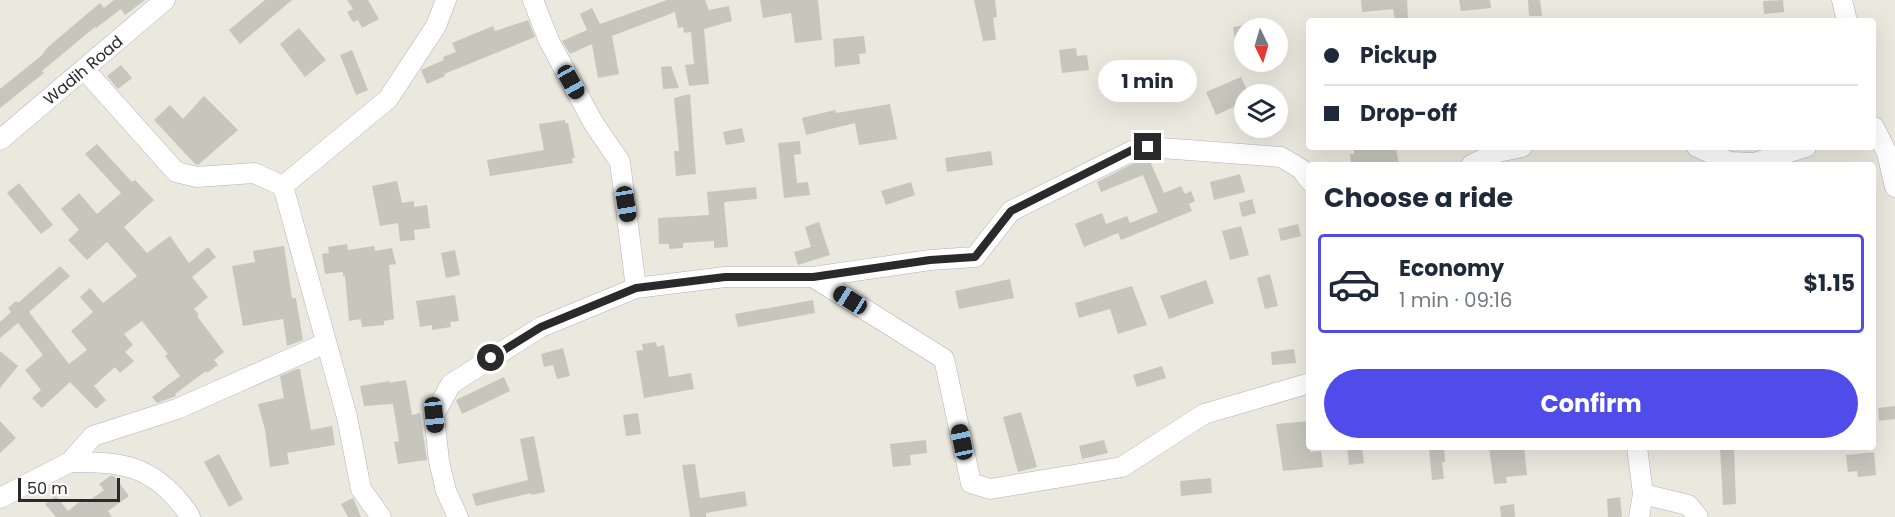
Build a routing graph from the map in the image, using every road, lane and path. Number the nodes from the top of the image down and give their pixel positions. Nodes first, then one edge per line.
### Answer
1 (165, 0) edge
2 (446, 0) edge
3 (533, 0) edge
4 (1842, 0) edge
5 (1846, 18) edge
6 (84, 69) junction
7 (1876, 130) edge
8 (0, 141) edge
9 (1508, 150) edge
10 (1704, 150) edge
11 (1796, 150) edge
12 (1891, 151) edge
13 (1477, 162) edge
14 (1730, 162) edge
15 (1757, 162) edge
16 (1306, 176) edge
17 (283, 186) junction
18 (1895, 187) edge
19 (813, 277) junction
20 (636, 288) junction
21 (326, 342) junction
22 (1306, 384) edge
23 (1637, 450) edge
24 (70, 462) junction
25 (1643, 494) junction
26 (0, 498) edge
27 (190, 517) edge
28 (381, 517) edge
29 (458, 517) edge
30 (1639, 517) edge
31 (1698, 517) edge

1 - 6 street, Wadih Road
2 - 17 street
3 - 20 street
4 - 5 street
6 - 8 street, Wadih Road
6 - 17 street
7 - 12 street
9 - 13 street
10 - 14 street
11 - 15 street
12 - 18 street
16 - 19 street
17 - 21 street
19 - 20 street
19 - 22 street
20 - 29 street
21 - 24 street
21 - 28 street
23 - 25 street
24 - 26 street
24 - 27 street
25 - 30 street
25 - 31 street

